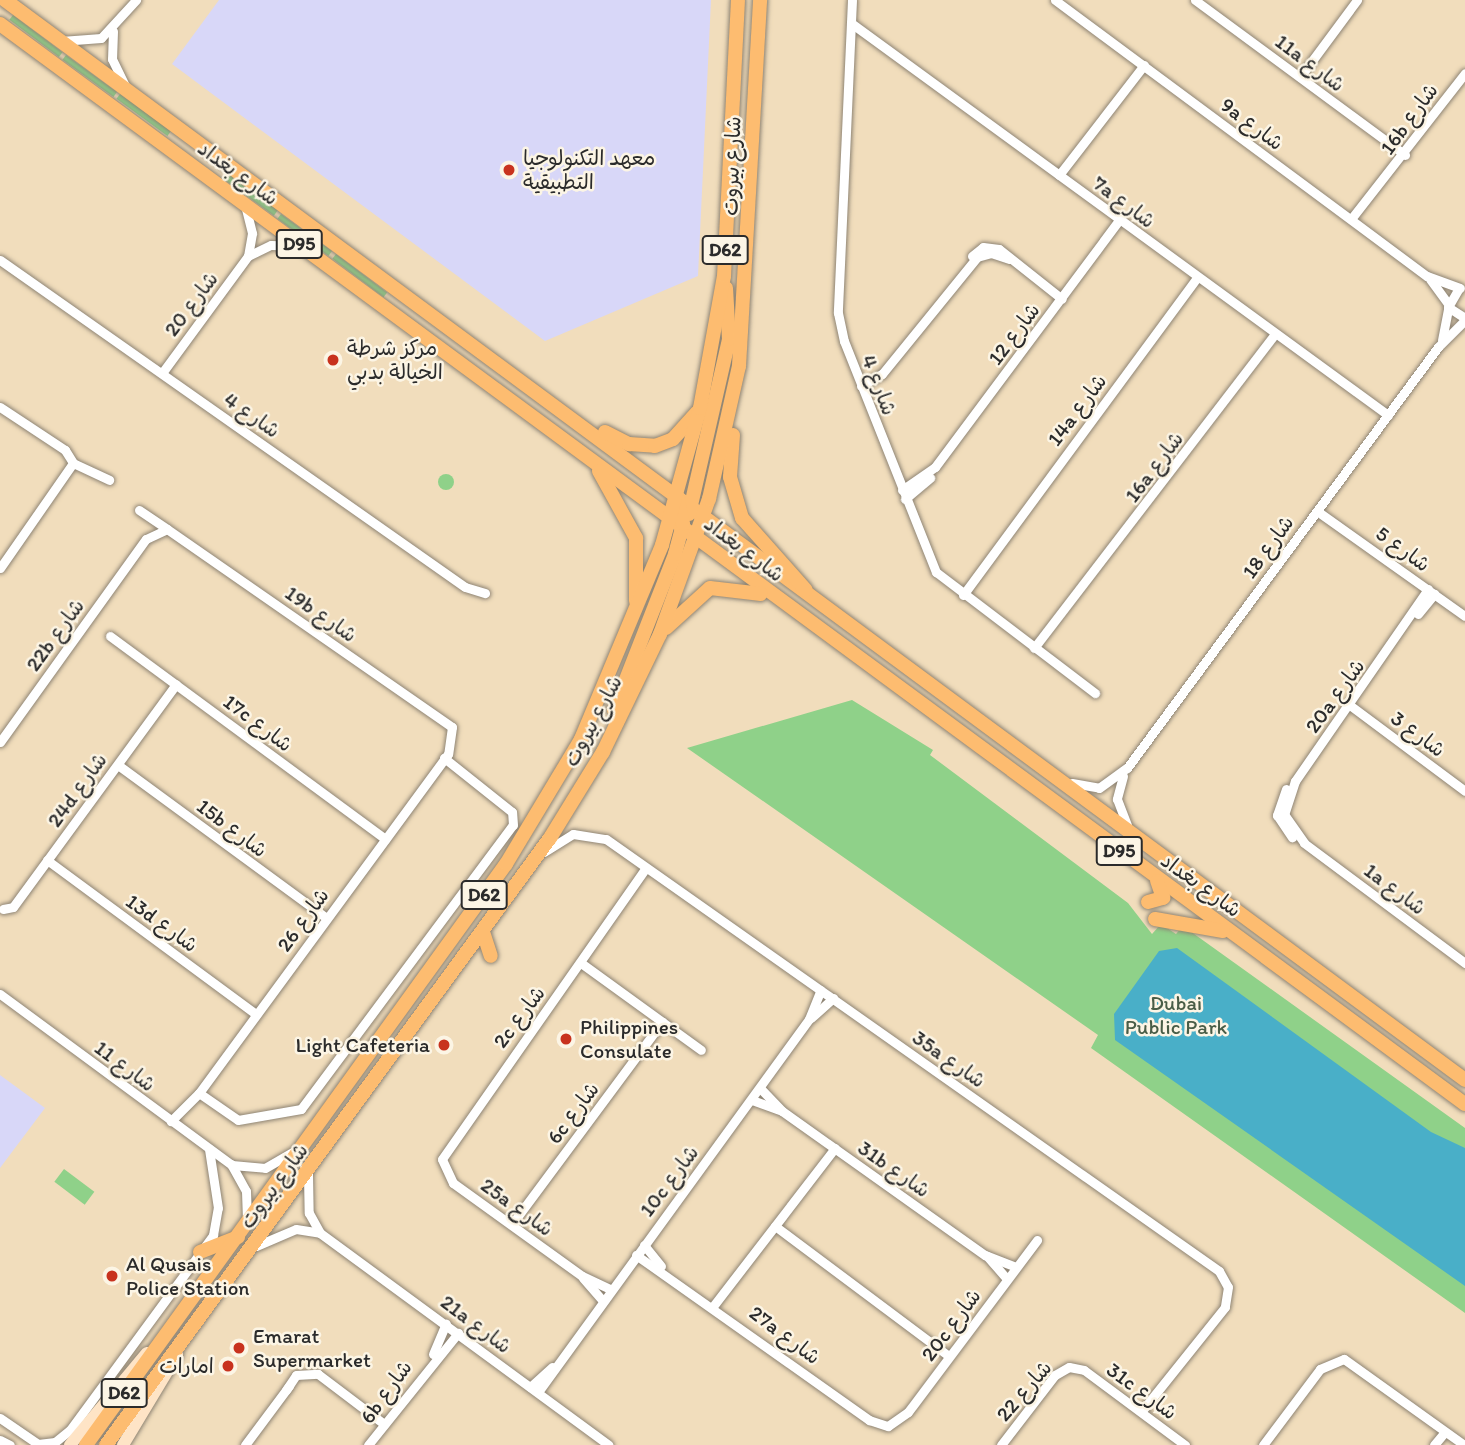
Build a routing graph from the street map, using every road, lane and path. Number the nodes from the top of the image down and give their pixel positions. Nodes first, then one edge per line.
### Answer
1 (5, 0) edge
2 (136, 0) edge
3 (738, 0) edge
4 (760, 0) edge
5 (852, 0) edge
6 (1055, 0) edge
7 (1195, 0) edge
8 (1357, 0) edge
9 (851, 23) junction
10 (0, 24) edge
11 (113, 31) junction
12 (61, 40) junction
13 (851, 40) junction
14 (876, 40) junction
15 (1141, 63) junction
16 (1465, 73) edge
17 (1300, 77) junction
18 (127, 90) junction
19 (1405, 155) junction
20 (1059, 175) junction
21 (244, 204) junction
22 (1119, 220) junction
23 (1354, 222) junction
24 (302, 246) junction
25 (248, 256) junction
26 (0, 260) edge
27 (1427, 275) junction
28 (724, 276) junction
29 (1197, 278) junction
30 (1462, 288) edge
31 (1062, 299) junction
32 (1448, 305) junction
33 (1465, 319) edge
34 (1274, 335) junction
35 (1438, 347) junction
36 (481, 350) junction
37 (162, 373) junction
38 (863, 391) junction
39 (734, 397) junction
40 (0, 407) edge
41 (700, 408) junction
42 (1385, 418) junction
43 (56, 445) junction
44 (74, 463) junction
45 (597, 467) junction
46 (109, 481) dead end
47 (64, 483) junction
48 (903, 494) junction
49 (683, 501) junction
50 (1319, 508) junction
51 (139, 510) dead end
52 (704, 516) junction
53 (670, 520) junction
54 (167, 528) junction
55 (682, 529) junction
56 (187, 539) junction
57 (695, 540) junction
58 (140, 550) junction
59 (2, 562) edge
60 (1431, 591) junction
61 (485, 593) dead end
62 (960, 593) junction
63 (808, 595) junction
64 (773, 598) junction
65 (1465, 616) edge
66 (633, 621) junction
67 (660, 634) junction
68 (110, 636) dead end
69 (1037, 650) junction
70 (176, 684) junction
71 (1095, 693) dead end
72 (1351, 706) junction
73 (437, 717) joint
74 (0, 742) edge
75 (1013, 747) junction
76 (603, 752) junction
77 (444, 758) junction
78 (118, 765) junction
79 (1127, 768) junction
80 (1465, 791) edge
81 (385, 839) junction
82 (1142, 843) junction
83 (1304, 843) joint
84 (537, 857) junction
85 (47, 860) junction
86 (650, 871) junction
87 (1154, 877) junction
88 (1148, 902) dead end
89 (3, 909) dead end
90 (326, 918) junction
91 (1156, 919) dead end
92 (483, 932) junction
93 (1230, 932) junction
94 (491, 956) dead end
95 (581, 963) junction
96 (1465, 963) edge
97 (821, 990) junction
98 (0, 994) edge
99 (833, 998) junction
100 (256, 1014) junction
101 (809, 1019) junction
102 (662, 1022) junction
103 (701, 1050) dead end
104 (1465, 1080) edge
105 (760, 1088) junction
106 (199, 1093) junction
107 (752, 1100) junction
108 (1465, 1104) edge
109 (782, 1111) junction
110 (175, 1124) junction
111 (300, 1147) junction
112 (835, 1148) junction
113 (209, 1149) junction
114 (442, 1159) joint
115 (231, 1164) junction
116 (308, 1174) junction
117 (512, 1224) junction
118 (775, 1226) junction
119 (243, 1231) junction
120 (320, 1233) junction
121 (1037, 1240) dead end
122 (644, 1244) junction
123 (256, 1246) junction
124 (200, 1252) junction
125 (636, 1255) junction
126 (985, 1255) junction
127 (1016, 1267) junction
128 (663, 1268) junction
129 (582, 1276) junction
130 (1007, 1279) junction
131 (610, 1289) junction
132 (602, 1300) junction
133 (714, 1304) junction
134 (446, 1324) junction
135 (457, 1333) junction
136 (179, 1350) junction
137 (949, 1356) junction
138 (432, 1359) junction
139 (1076, 1367) joint
140 (534, 1389) junction
141 (1145, 1415) junction
142 (0, 1418) edge
143 (384, 1424) junction
144 (888, 1426) joint
145 (17, 1430) junction
146 (1445, 1432) junction
147 (0, 1440) edge
148 (74, 1441) edge
149 (10, 1445) edge
150 (17, 1445) edge
151 (106, 1445) edge
152 (123, 1445) edge
153 (246, 1445) edge
154 (368, 1445) edge
155 (610, 1445) edge
156 (1001, 1445) edge
157 (1185, 1445) edge
158 (1263, 1445) edge
159 (1434, 1445) edge
160 (1464, 1445) edge

1 - 12 main road, شارع بغداد / D95
2 - 11 street
3 - 28 main road, شارع بيروت / D62
4 - 39 main road, شارع بيروت / D62
5 - 9 street, شارع 4
6 - 15 street, 9a شارع
7 - 17 street, 11a شارع
8 - 17 street
9 - 13 street, شارع 4
9 - 14 street, 7a شارع
10 - 21 main road, شارع بغداد / D95
11 - 12 street
11 - 18 street
12 - 18 main road, شارع بغداد / D95
13 - 14 street
13 - 38 street, شارع 4
14 - 20 street, 7a شارع
15 - 20 street
15 - 23 street, 9a شارع
16 - 19 street, 16b شارع
17 - 19 street, 11a شارع
18 - 36 main road, شارع بغداد / D95
19 - 23 street, 16b شارع
20 - 22 street, 7a شارع
21 - 24 main road, شارع بغداد / D95
21 - 25 street
22 - 29 street, 7a شارع
22 - 31 street, شارع 12
23 - 27 street, 9a شارع
24 - 25 street
24 - 45 main road, شارع بغداد / D95
25 - 37 street, شارع 20
26 - 37 street, شارع 4
27 - 30 street, 9a شارع
27 - 32 street, 9a شارع
28 - 41 main road, شارع بيروت / D62
28 - 49 main road
29 - 34 street, 7a شارع
29 - 62 street, 14a شارع
30 - 32 street
31 - 38 street
31 - 48 street, شارع 12
32 - 33 street
32 - 35 street, شارع 18
33 - 35 street, شارع 18
34 - 42 street, 7a شارع
34 - 69 street, 16a شارع
35 - 42 street, شارع 18
36 - 41 main road
36 - 49 main road, شارع بغداد / D95
37 - 61 street, شارع 4
38 - 48 street, شارع 4
39 - 52 main road, شارع بيروت / D62
39 - 63 main road
40 - 43 street
41 - 49 main road, شارع بيروت / D62
42 - 50 street, شارع 18
43 - 44 street
43 - 47 street
44 - 46 street
44 - 47 street
45 - 53 main road, شارع بغداد / D95
45 - 66 main road
47 - 59 street
48 - 62 street, شارع 4
49 - 52 main road, شارع بغداد / D95
49 - 53 main road, شارع بيروت / D62
49 - 55 main road
49 - 57 main road
50 - 60 street, شارع 5
50 - 79 street, شارع 18
51 - 54 street
52 - 57 main road, شارع بيروت / D62
52 - 63 main road, شارع بغداد / D95
53 - 55 main road, شارع بغداد / D95
53 - 66 main road, شارع بيروت / D62
54 - 56 street
54 - 58 street, 22b شارع
55 - 57 main road, شارع بغداد / D95
55 - 76 main road
56 - 58 street, 22b شارع
56 - 73 street, 19b شارع
57 - 64 main road, شارع بغداد / D95
57 - 67 main road, شارع بيروت / D62
58 - 74 street, 22b شارع
60 - 65 street, شارع 5
60 - 72 street, 20a شارع
62 - 69 street, شارع 4
63 - 75 main road, شارع بغداد / D95
64 - 67 main road
64 - 87 main road, شارع بغداد / D95
66 - 111 main road, شارع بيروت / D62
67 - 76 main road, شارع بيروت / D62
68 - 70 street, 17c شارع
69 - 71 street, شارع 4
70 - 78 street, 24d شارع
70 - 81 street, 17c شارع
72 - 80 street, شارع 3
72 - 83 street, 20a شارع
73 - 77 street, شارع 26
75 - 79 street, شارع 18
75 - 82 main road, شارع بغداد / D95
76 - 84 main road, شارع بيروت / D62
77 - 81 street, شارع 26
77 - 106 street
78 - 85 street, 24d شارع
78 - 90 street, 15b شارع
79 - 82 street, شارع 18
81 - 90 street, شارع 26
82 - 104 main road, شارع بغداد / D95
83 - 96 street, 1a شارع
84 - 86 street, 35a شارع
84 - 92 main road, شارع بيروت / D62
85 - 89 street, 24d شارع
85 - 100 street, 13d شارع
86 - 95 street, 2c شارع
86 - 97 street, 35a شارع
87 - 88 main road
87 - 93 main road, شارع بغداد / D95
90 - 100 street, شارع 26
91 - 93 main road
92 - 94 main road
92 - 116 main road, شارع بيروت / D62
93 - 108 main road, شارع بغداد / D95
95 - 102 street
95 - 114 street, 2c شارع
97 - 99 street, 35a شارع
97 - 101 street, 10c شارع
98 - 110 street, شارع 11
99 - 101 street, 10c شارع
99 - 141 street, 35a شارع
100 - 106 street, شارع 26
101 - 105 street, 10c شارع
102 - 103 street
102 - 117 street, 6c شارع
105 - 107 street, 10c شارع
105 - 109 street, 31b شارع
106 - 110 street, شارع 26
107 - 109 street, 31b شارع
107 - 122 street, 10c شارع
109 - 112 street, 31b شارع
110 - 113 street, شارع 11
111 - 115 street
111 - 119 main road, شارع بيروت / D62
112 - 118 street
112 - 126 street, 31b شارع
113 - 115 street, شارع 11
113 - 124 street
114 - 117 street, 25a شارع
115 - 119 street, شارع 11
116 - 120 street
116 - 123 main road, شارع بيروت / D62
117 - 129 street, 25a شارع
118 - 133 street
118 - 137 street
119 - 124 main road
119 - 148 main road, شارع بيروت / D62
120 - 123 street
120 - 134 street, 21a شارع
121 - 127 street, 20c شارع
122 - 125 street, 10c شارع
122 - 128 street, 27a شارع
123 - 136 main road, شارع بيروت / D62
124 - 148 street
125 - 128 street, 27a شارع
125 - 131 street, 10c شارع
126 - 127 street, 31b شارع
126 - 130 street, 31b شارع
127 - 130 street, 20c شارع
128 - 133 street, 27a شارع
129 - 131 street, 25a شارع
129 - 132 street, 25a شارع
130 - 137 street, 20c شارع
131 - 132 street, 10c شارع
132 - 140 street, 10c شارع
133 - 144 street, 27a شارع
134 - 135 street, 21a شارع
134 - 138 street, 6b شارع
135 - 138 street, 6b شارع
135 - 140 street, 21a شارع
136 - 151 main road, شارع بيروت / D62
136 - 152 main road, شارع بيروت / D62
137 - 144 street, 20c شارع
138 - 143 street, 6b شارع
139 - 141 street, 31c شارع
139 - 156 street, شارع 22
140 - 155 street, 21a شارع
141 - 157 street, 31c شارع
142 - 145 street
143 - 153 street
143 - 154 street, 6b شارع
145 - 148 street
145 - 150 street
146 - 158 street
146 - 159 street
146 - 160 street
147 - 149 street

